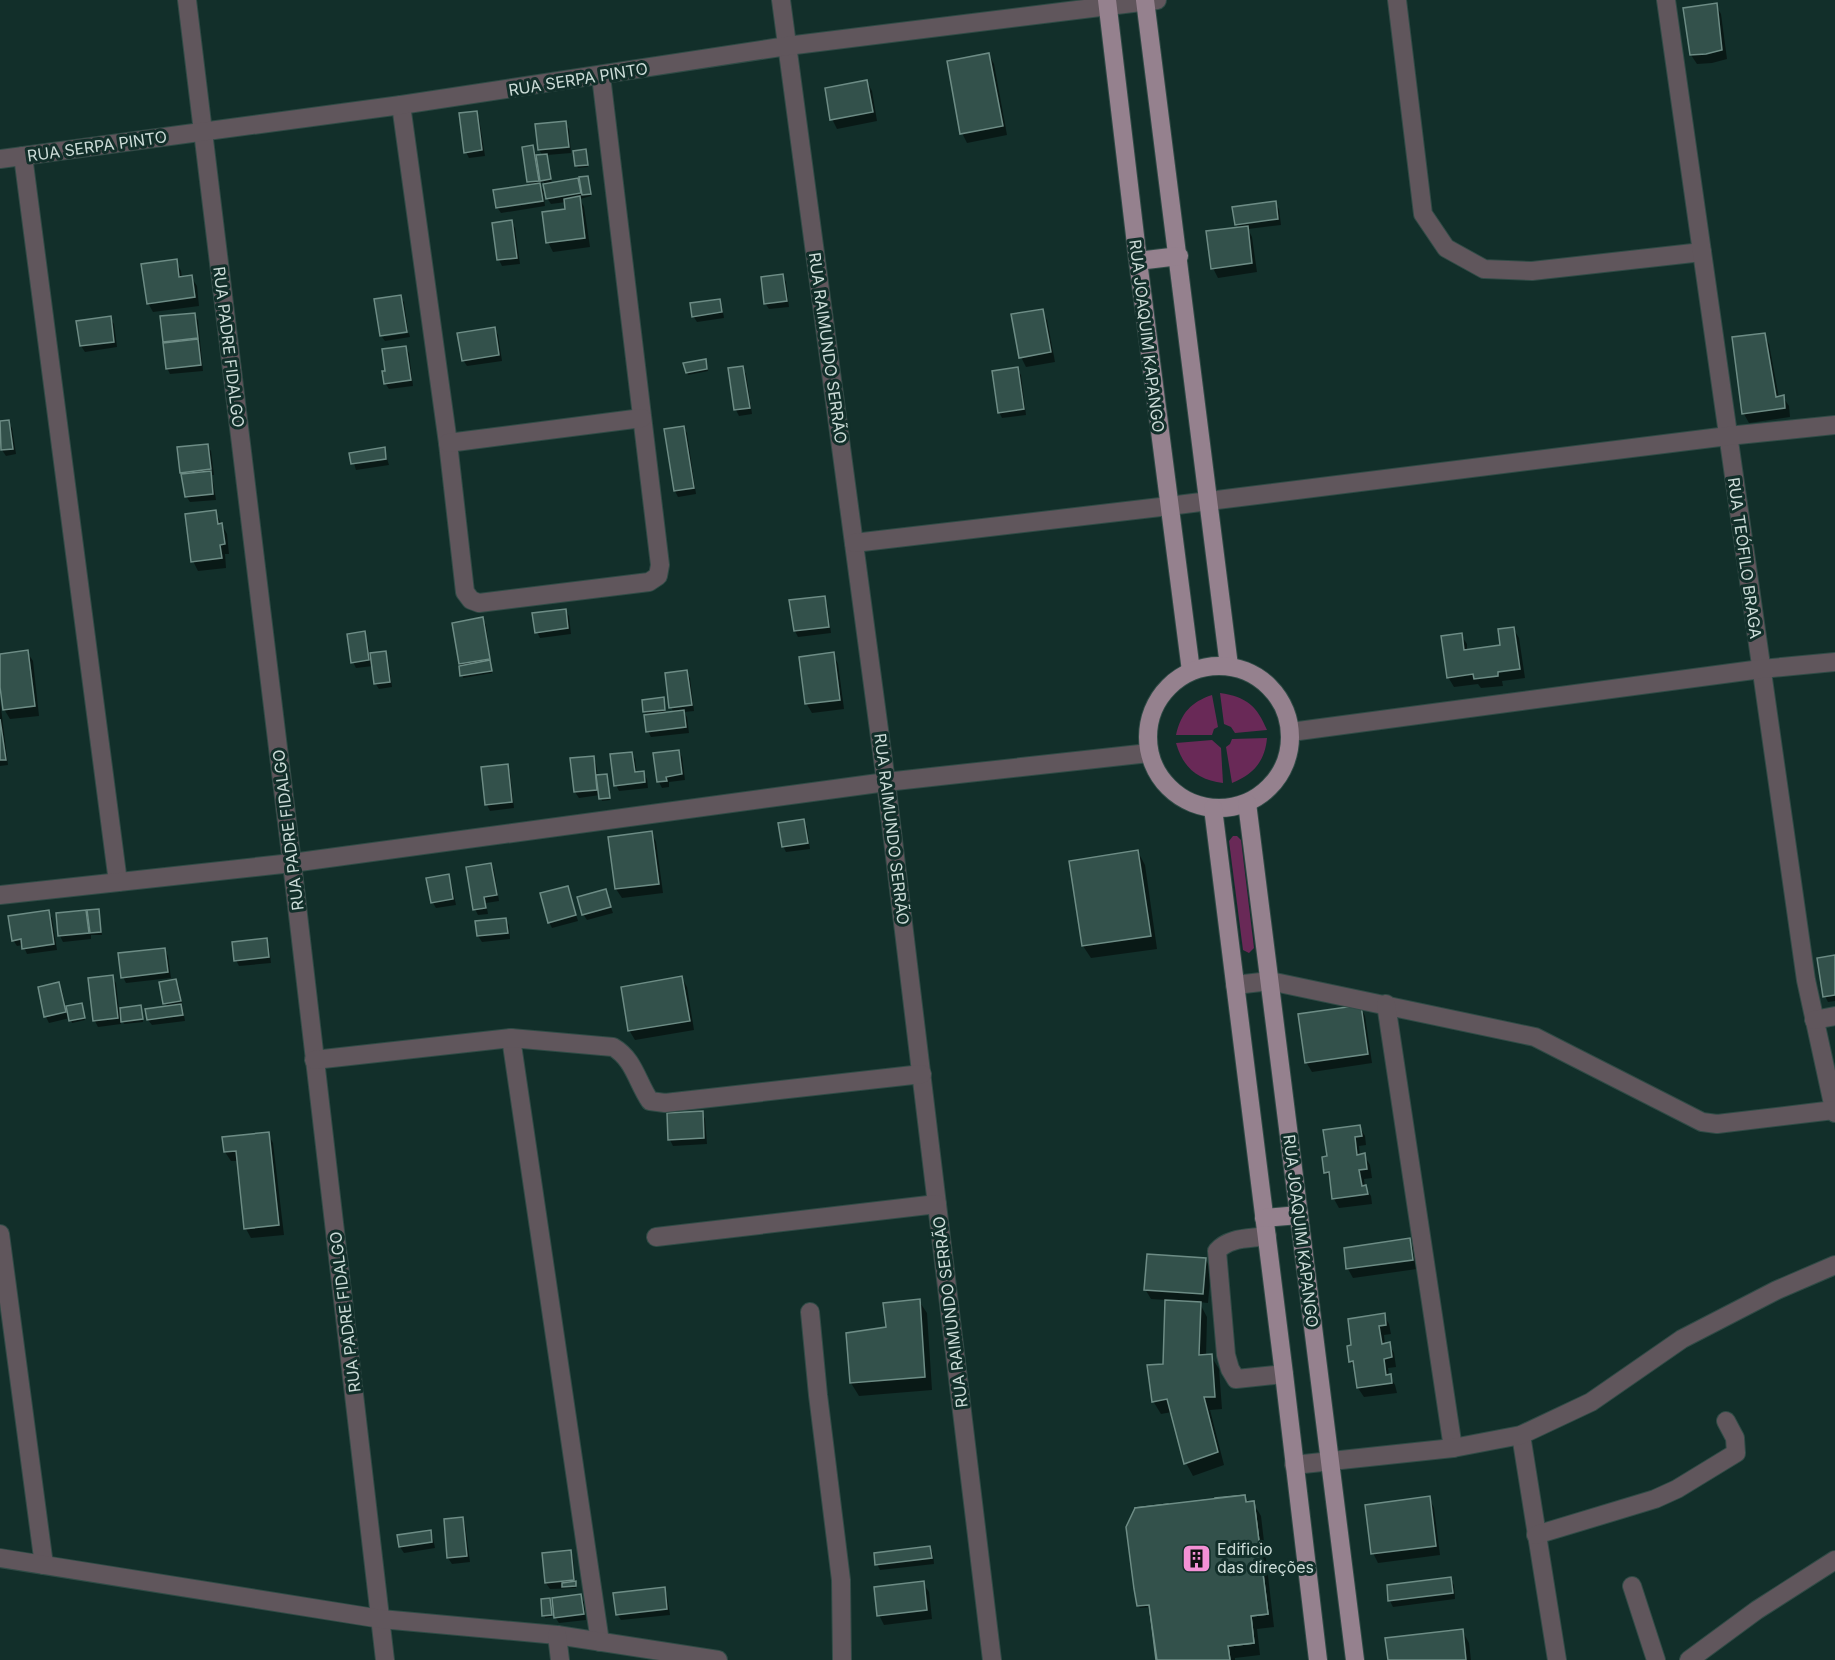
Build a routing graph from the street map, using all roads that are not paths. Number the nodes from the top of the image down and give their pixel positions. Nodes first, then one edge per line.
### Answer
1 (187, 0) edge
2 (781, 0) edge
3 (1397, 0) edge
4 (1666, 0) edge
5 (1149, 1) edge
6 (1108, 3) edge
7 (787, 46) junction
8 (601, 76) junction
9 (401, 105) junction
10 (202, 131) junction
11 (23, 156) junction
12 (0, 159) edge
13 (1702, 252) junction
14 (1179, 256) junction
15 (1138, 261) junction
16 (642, 418) junction
17 (1835, 425) edge
18 (1728, 436) junction
19 (448, 443) junction
20 (1209, 500) junction
21 (1169, 506) junction
22 (854, 543) junction
23 (1835, 662) edge
24 (1229, 666) junction
25 (1761, 669) junction
26 (1191, 671) junction
27 (1291, 732) junction
28 (1149, 753) junction
29 (886, 782) junction
30 (1246, 803) junction
31 (1213, 808) junction
32 (292, 863) junction
33 (118, 882) junction
34 (0, 895) edge
35 (1270, 981) junction
36 (1235, 985) junction
37 (1386, 1004) junction
38 (1835, 1016) edge
39 (1814, 1020) junction
40 (511, 1038) junction
41 (314, 1060) junction
42 (922, 1074) junction
43 (1834, 1112) edge
44 (937, 1204) junction
45 (1299, 1215) junction
46 (1264, 1218) junction
47 (0, 1234) edge
48 (1267, 1236) junction
49 (656, 1237) dead end
50 (1835, 1265) edge
51 (810, 1312) dead end
52 (1284, 1374) junction
53 (1726, 1421) dead end
54 (1521, 1435) junction
55 (1453, 1448) junction
56 (1331, 1462) junction
57 (1294, 1465) junction
58 (1536, 1535) junction
59 (0, 1558) edge
60 (1835, 1560) edge
61 (44, 1565) junction
62 (1632, 1586) dead end
63 (381, 1619) junction
64 (557, 1635) junction
65 (600, 1641) junction
66 (385, 1660) edge
67 (560, 1660) edge
68 (718, 1660) edge
69 (842, 1660) edge
70 (992, 1660) edge
71 (1318, 1660) edge
72 (1355, 1660) edge
73 (1557, 1660) edge
74 (1656, 1660) edge
75 (1689, 1660) edge

1 - 10 street, RUA PADRE FIDALGO
2 - 7 street, RUA RAIMUNDO SERRÃO
3 - 13 street
4 - 13 street, RUA TEÓFILO BRAGA
5 - 6 street, RUA SERPA PINTO
5 - 14 main road
6 - 7 street, RUA SERPA PINTO
6 - 15 main road, RUA JOAQUIM KAPANGO
7 - 8 street, RUA SERPA PINTO
7 - 22 street, RUA RAIMUNDO SERRÃO
8 - 9 street, RUA SERPA PINTO
8 - 16 street
9 - 10 street, RUA SERPA PINTO
9 - 19 street
10 - 11 street, RUA SERPA PINTO
10 - 32 street, RUA PADRE FIDALGO
11 - 12 street, RUA SERPA PINTO
11 - 33 street
13 - 18 street, RUA TEÓFILO BRAGA
14 - 15 main road
14 - 20 main road
15 - 21 main road, RUA JOAQUIM KAPANGO
16 - 19 street
16 - 19 street
17 - 18 street
18 - 20 street
18 - 25 street, RUA TEÓFILO BRAGA
20 - 21 street
20 - 24 main road
21 - 22 street
21 - 26 main road, RUA JOAQUIM KAPANGO
22 - 29 street, RUA RAIMUNDO SERRÃO
23 - 25 street
24 - 26 main road
24 - 27 main road
25 - 27 street
25 - 39 street, RUA TEÓFILO BRAGA
26 - 28 main road
27 - 30 main road
28 - 29 street
28 - 31 main road
29 - 32 street
29 - 42 street, RUA RAIMUNDO SERRÃO
30 - 31 main road
30 - 35 main road, RUA JOAQUIM KAPANGO
31 - 36 main road, RUA JOAQUIM KAPANGO
32 - 33 street
32 - 41 street, RUA PADRE FIDALGO
33 - 34 street
35 - 36 street
35 - 37 street
35 - 45 main road, RUA JOAQUIM KAPANGO
36 - 46 main road, RUA JOAQUIM KAPANGO
37 - 43 street
37 - 55 street
38 - 39 street
39 - 43 street, RUA TEÓFILO BRAGA
40 - 41 street
40 - 42 street
40 - 65 street
41 - 63 street, RUA PADRE FIDALGO
42 - 44 street, RUA RAIMUNDO SERRÃO
44 - 49 street
44 - 70 street, RUA RAIMUNDO SERRÃO
45 - 46 main road
45 - 56 main road, RUA JOAQUIM KAPANGO
46 - 48 main road, RUA JOAQUIM KAPANGO
47 - 61 street
48 - 52 main road, RUA JOAQUIM KAPANGO
48 - 52 street
50 - 54 street
51 - 69 street
52 - 57 main road, RUA JOAQUIM KAPANGO
53 - 58 street
54 - 55 street
54 - 58 street
55 - 56 street
56 - 57 street
56 - 72 main road, RUA JOAQUIM KAPANGO
57 - 71 main road, RUA JOAQUIM KAPANGO
58 - 73 street
59 - 61 street
60 - 75 street
61 - 63 street
62 - 74 street
63 - 64 street
63 - 66 street, RUA PADRE FIDALGO
64 - 65 street
64 - 67 street
65 - 68 street

